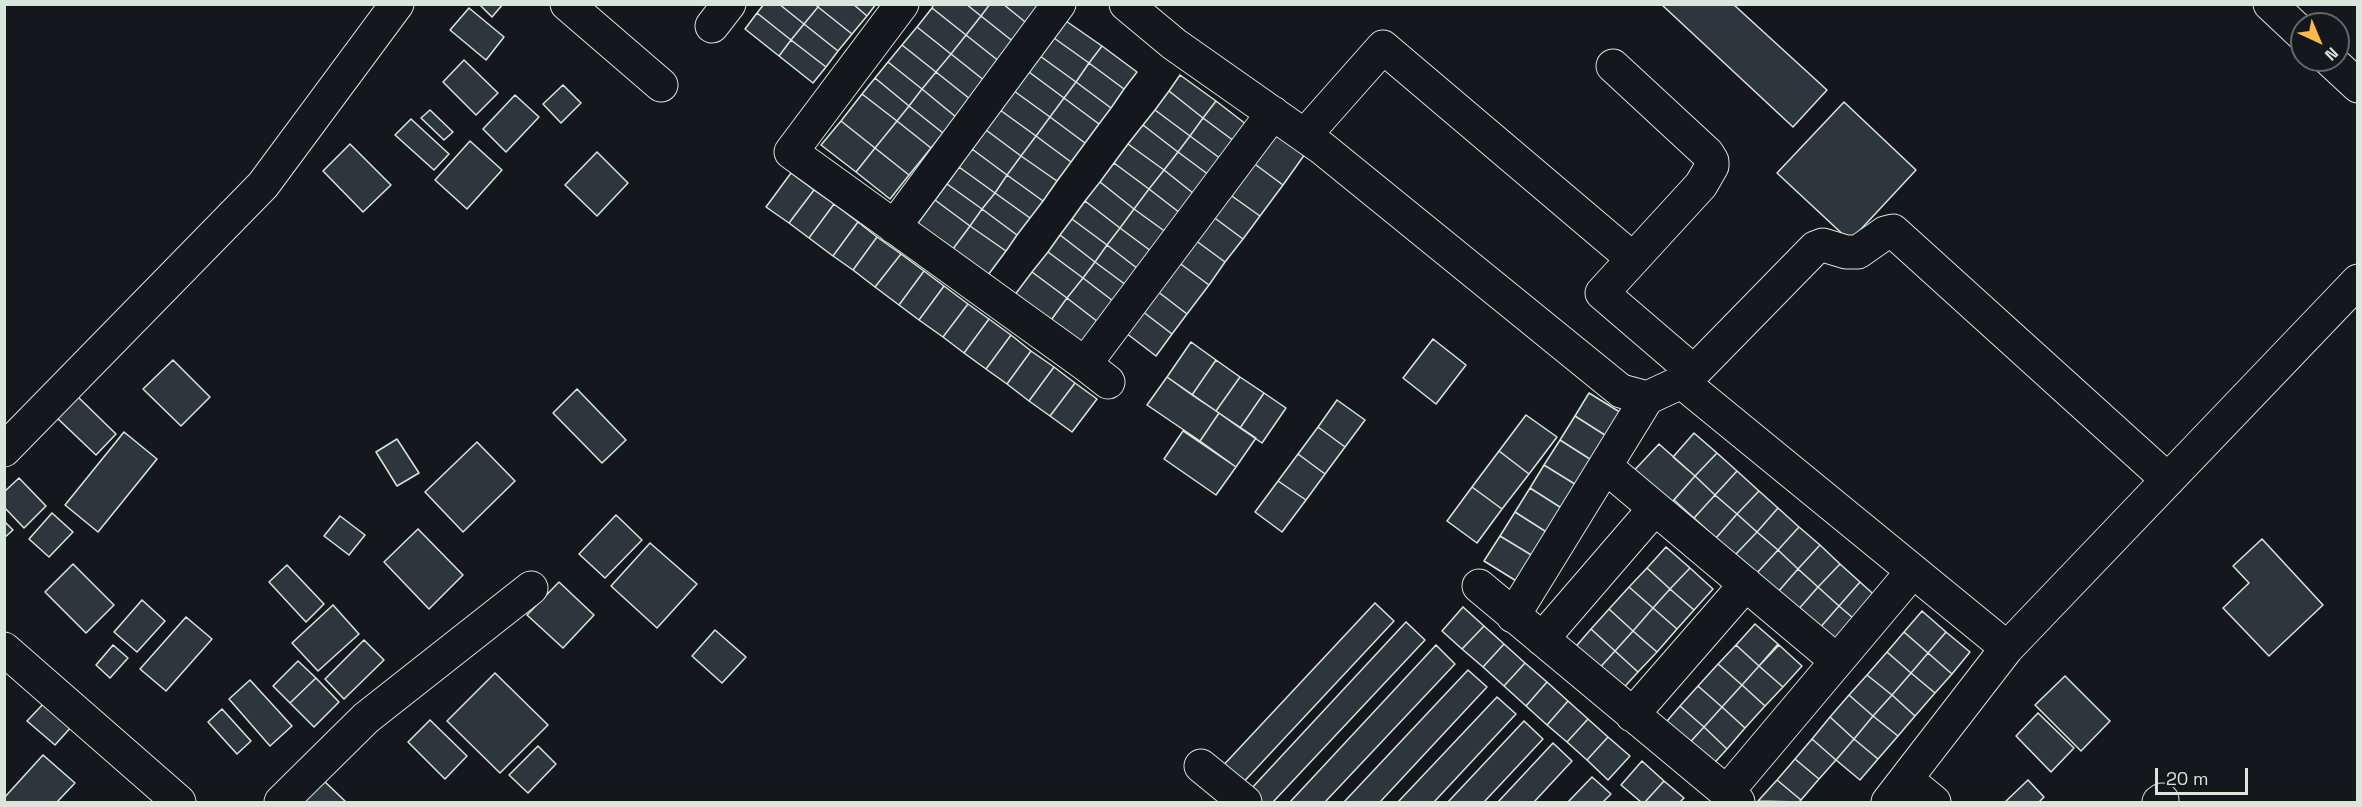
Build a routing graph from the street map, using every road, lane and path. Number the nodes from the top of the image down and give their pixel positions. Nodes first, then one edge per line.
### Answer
1 (397, 4) edge
2 (567, 4) edge
3 (902, 4) edge
4 (1059, 4) edge
5 (1126, 4) edge
6 (2270, 4) edge
7 (2290, 23) edge
8 (1613, 66) dead end
9 (2343, 72) edge
10 (661, 86) dead end
11 (2358, 86) edge
12 (1273, 113) junction
13 (1305, 135) junction
14 (894, 227) junction
15 (1634, 259) junction
16 (2358, 281) edge
17 (1688, 378) junction
18 (1647, 398) junction
19 (4, 450) edge
20 (1606, 466) junction
21 (2168, 480) junction
22 (1655, 508) junction
23 (1913, 571) junction
24 (1746, 584) junction
25 (1479, 586) dead end
26 (531, 588) dead end
27 (1513, 616) junction
28 (1542, 639) junction
29 (2007, 648) junction
30 (4, 649) edge
31 (1837, 661) junction
32 (1632, 715) junction
33 (1201, 766) dead end
34 (1897, 791) edge
35 (1732, 798) edge
36 (179, 802) edge
37 (281, 802) edge
38 (1245, 802) edge
39 (1934, 802) edge

1 - 19 street
2 - 10 street
3 - 14 street
4 - 14 street
5 - 12 street
6 - 7 street
8 - 15 street
9 - 11 street
12 - 13 street
12 - 14 street
13 - 15 street
13 - 18 street
15 - 17 street
16 - 21 street
17 - 18 street
17 - 21 street
17 - 23 street
18 - 20 street
20 - 22 street
20 - 27 street
21 - 29 street
22 - 24 street
22 - 28 street
23 - 29 street
23 - 31 street
24 - 31 street
24 - 32 street
25 - 27 street
26 - 37 street
27 - 28 street
28 - 32 street
29 - 34 street
30 - 36 street
31 - 35 street
32 - 35 street
33 - 38 street
34 - 39 street

